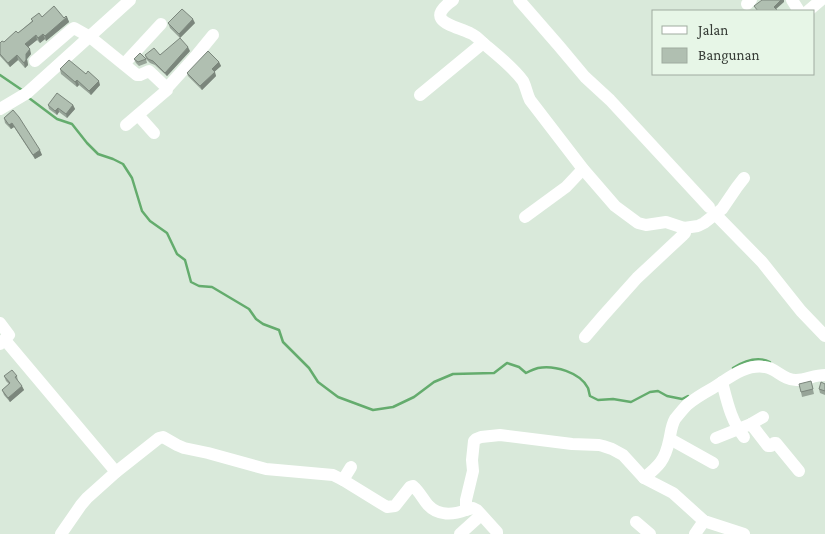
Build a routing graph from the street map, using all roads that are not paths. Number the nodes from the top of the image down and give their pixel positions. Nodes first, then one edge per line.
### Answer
1 (130, 0) edge
2 (454, 0) edge
3 (519, 0) edge
4 (821, 0) edge
5 (809, 10) edge
6 (161, 24) dead end
7 (212, 35) dead end
8 (90, 37) junction
9 (483, 42) junction
10 (35, 62) dead end
11 (124, 64) junction
12 (167, 88) junction
13 (420, 95) dead end
14 (0, 109) edge
15 (138, 115) junction
16 (126, 125) dead end
17 (154, 133) dead end
18 (583, 170) junction
19 (744, 178) dead end
20 (712, 211) junction
21 (525, 217) dead end
22 (684, 228) junction
23 (0, 323) edge
24 (825, 336) edge
25 (585, 337) dead end
26 (3, 342) edge
27 (825, 375) edge
28 (722, 382) junction
29 (763, 416) dead end
30 (751, 424) junction
31 (741, 433) junction
32 (716, 438) dead end
33 (670, 439) junction
34 (713, 463) dead end
35 (351, 467) dead end
36 (799, 471) dead end
37 (116, 472) junction
38 (644, 478) junction
39 (343, 480) junction
40 (466, 510) junction
41 (481, 515) junction
42 (704, 520) junction
43 (636, 522) dead end
44 (62, 534) edge
45 (460, 534) edge
46 (497, 534) edge
47 (650, 534) edge
48 (695, 534) edge
49 (744, 534) edge

1 - 8 street
2 - 9 street
3 - 20 street
4 - 5 street
6 - 11 street
7 - 12 street
8 - 10 street
8 - 11 street
8 - 14 street
9 - 13 street
9 - 18 street
11 - 12 street
12 - 15 street
15 - 16 street
15 - 17 street
18 - 21 street
18 - 22 street
19 - 20 street
20 - 22 street
20 - 24 street
22 - 25 street
23 - 26 street
26 - 37 street
27 - 28 street
28 - 31 street
28 - 33 street
29 - 30 street
30 - 31 street
30 - 36 street
31 - 32 street
33 - 34 street
33 - 38 street
35 - 39 street
37 - 39 street
37 - 44 street
38 - 40 street
38 - 42 street
39 - 40 street
40 - 41 street
41 - 45 street
41 - 46 street
42 - 48 street
42 - 49 street
43 - 47 street

